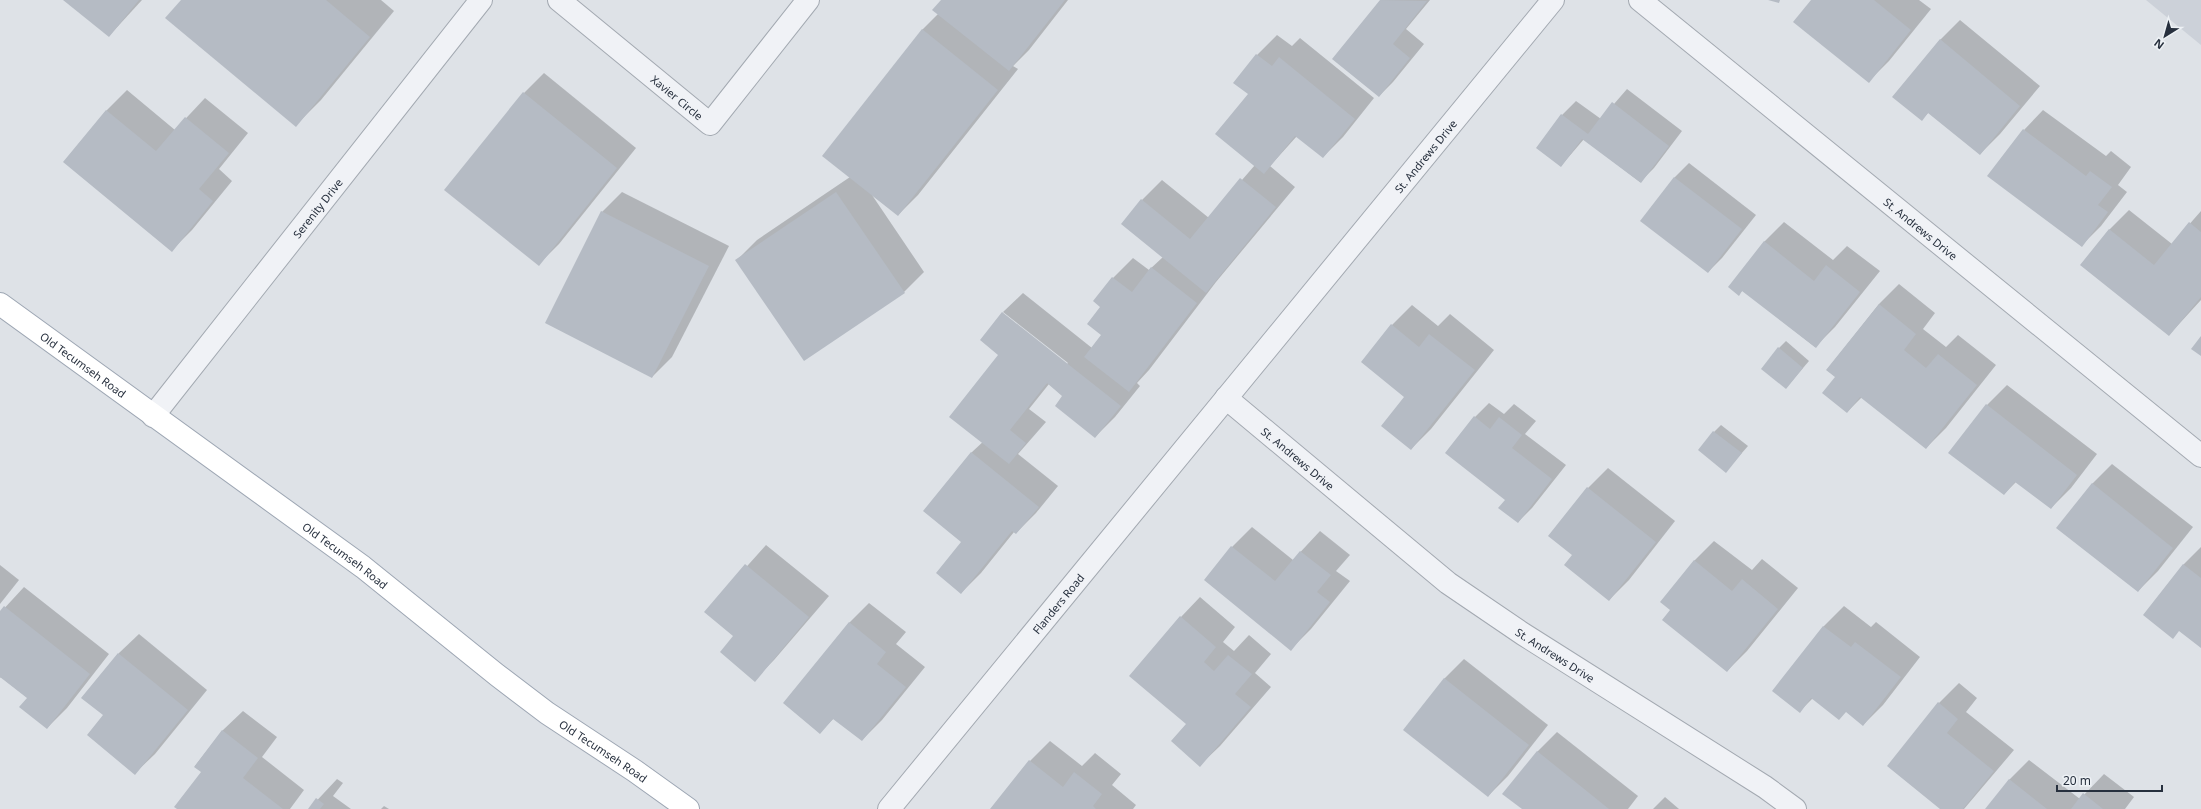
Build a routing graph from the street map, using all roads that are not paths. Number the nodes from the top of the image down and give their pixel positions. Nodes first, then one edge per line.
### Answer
1 (481, 0) edge
2 (559, 0) edge
3 (808, 0) edge
4 (1553, 0) edge
5 (1640, 0) edge
6 (0, 304) edge
7 (1226, 398) junction
8 (153, 416) junction
9 (2201, 456) edge
10 (688, 809) edge
11 (889, 809) edge
12 (1795, 809) edge

1 - 8 street, Serenity Drive
2 - 3 street, Xavier Circle
4 - 7 street, St. Andrews Drive
5 - 9 street, St. Andrews Drive
6 - 8 main road, Old Tecumseh Road
7 - 11 street, Flanders Road
7 - 12 street, St. Andrews Drive
8 - 10 main road, Old Tecumseh Road

